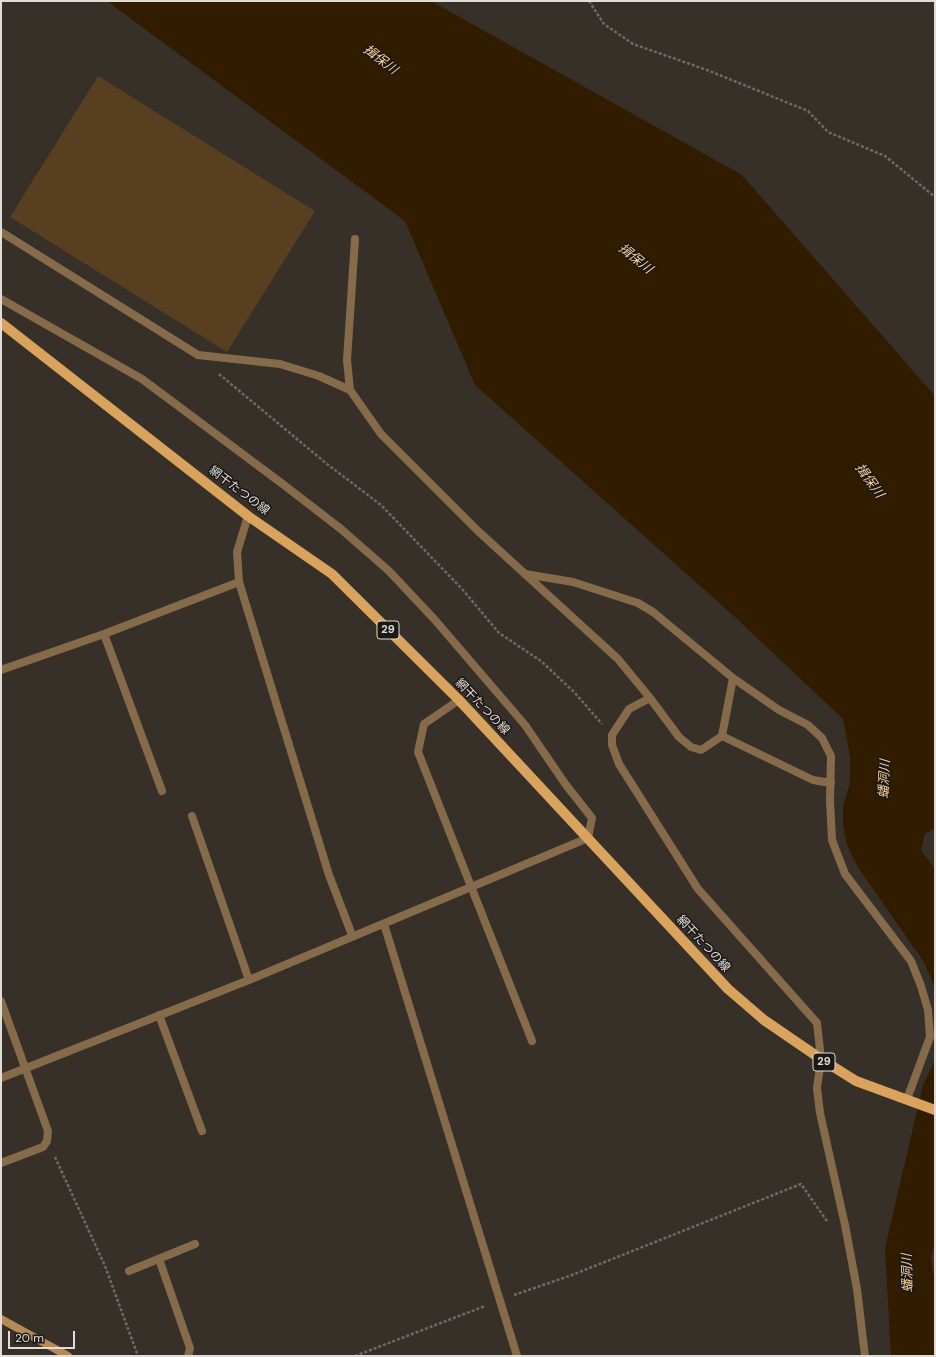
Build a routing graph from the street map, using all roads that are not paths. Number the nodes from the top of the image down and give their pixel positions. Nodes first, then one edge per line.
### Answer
1 (1, 232) edge
2 (355, 239) dead end
3 (1, 299) edge
4 (1, 323) edge
5 (350, 390) junction
6 (248, 516) junction
7 (525, 574) junction
8 (239, 582) junction
9 (104, 634) junction
10 (1, 670) edge
11 (733, 678) junction
12 (650, 698) junction
13 (459, 700) junction
14 (722, 736) junction
15 (831, 783) junction
16 (162, 791) dead end
17 (192, 816) dead end
18 (588, 838) junction
19 (471, 888) junction
20 (384, 924) junction
21 (352, 935) junction
22 (248, 980) junction
23 (1, 1001) edge
24 (159, 1016) junction
25 (532, 1041) dead end
26 (821, 1059) junction
27 (27, 1068) junction
28 (1, 1078) edge
29 (907, 1099) junction
30 (935, 1110) edge
31 (202, 1131) dead end
32 (1, 1163) edge
33 (195, 1244) dead end
34 (159, 1259) junction
35 (129, 1271) dead end
36 (1, 1320) edge
37 (68, 1356) edge
38 (188, 1356) edge
39 (517, 1356) edge
40 (865, 1356) edge

1 - 5 street
2 - 5 street
3 - 18 street
4 - 6 main road, 網干たつの線 / 29
5 - 7 street
6 - 8 street
6 - 13 main road, 網干たつの線 / 29
7 - 11 street
7 - 12 street
8 - 9 street
8 - 21 street
9 - 10 street
9 - 16 street
11 - 14 street
11 - 15 street
12 - 14 street
12 - 26 street
13 - 18 main road, 網干たつの線 / 29
13 - 19 street
14 - 15 street
15 - 29 street
17 - 22 street
18 - 19 street
18 - 26 main road, 網干たつの線 / 29
19 - 20 street
19 - 25 street
20 - 21 street
20 - 39 street
21 - 22 street
22 - 24 street
23 - 27 street
24 - 27 street
24 - 31 street
26 - 29 main road, 網干たつの線 / 29
26 - 40 street
27 - 28 street
27 - 32 street
29 - 30 main road, 網干たつの線 / 29
33 - 34 street
34 - 35 street
34 - 38 street
36 - 37 street

